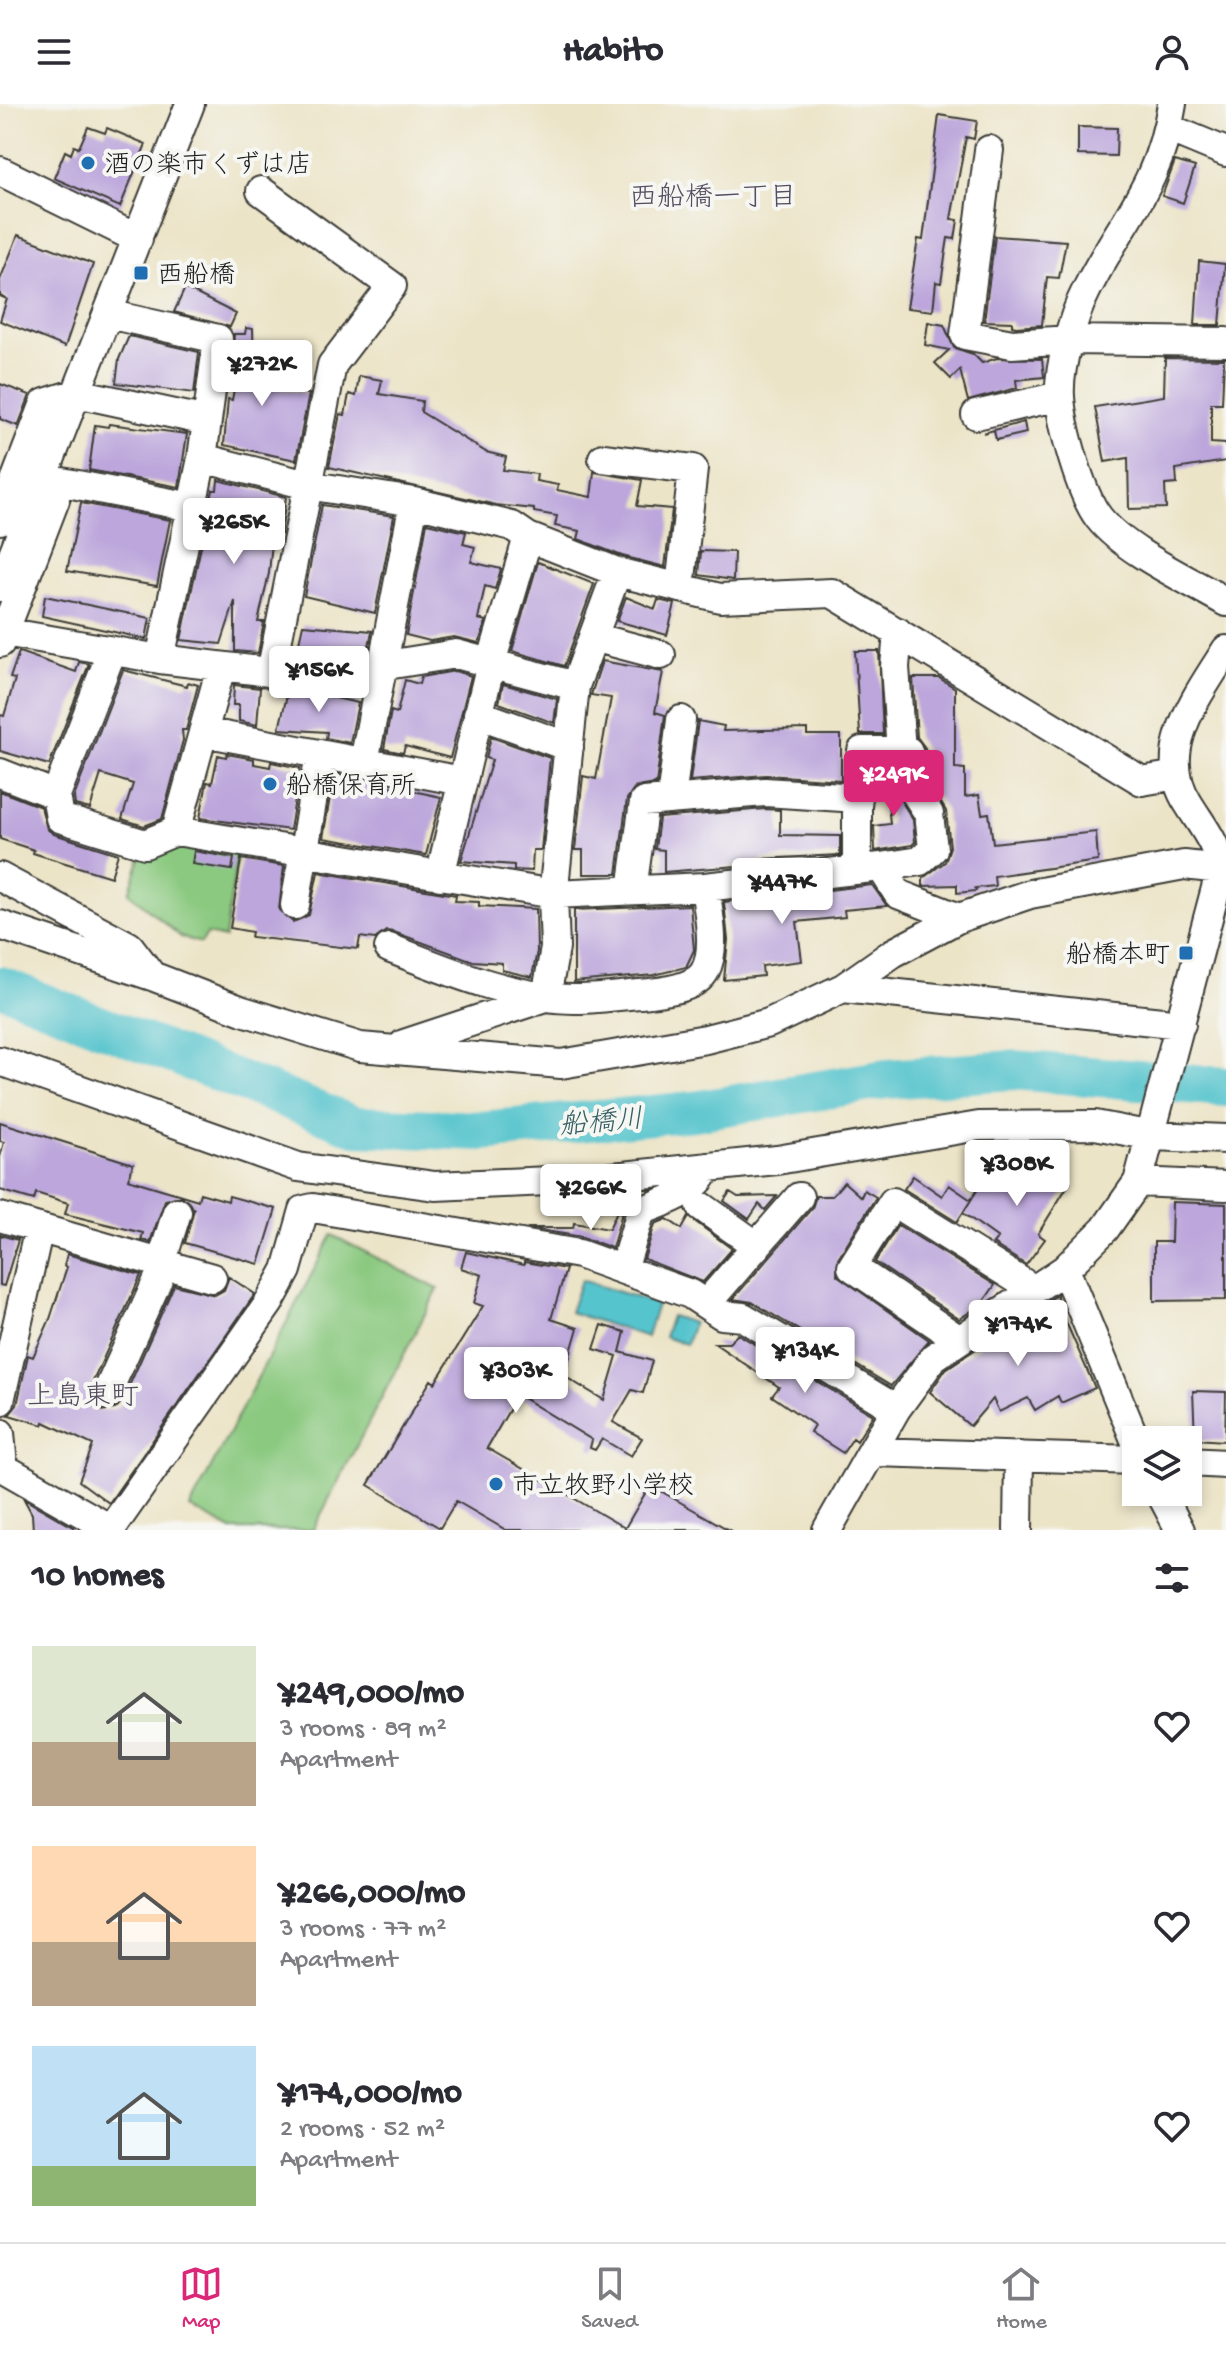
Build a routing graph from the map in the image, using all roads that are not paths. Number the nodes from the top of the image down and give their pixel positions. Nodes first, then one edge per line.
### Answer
1 (190, 104) edge
2 (1170, 116) edge
3 (989, 150) dead end
4 (1226, 152) edge
5 (0, 171) edge
6 (261, 191) dead end
7 (138, 239) junction
8 (108, 314) junction
9 (1069, 340) junction
10 (1226, 342) edge
11 (1060, 396) junction
12 (83, 403) junction
13 (976, 415) dead end
14 (207, 421) junction
15 (202, 458) junction
16 (603, 458) dead end
17 (62, 482) junction
18 (307, 485) junction
19 (414, 502) junction
20 (192, 507) junction
21 (0, 520) edge
22 (528, 537) junction
23 (617, 572) junction
24 (0, 587) edge
25 (680, 588) junction
26 (1226, 602) edge
27 (898, 632) junction
28 (2, 637) edge
29 (593, 637) junction
30 (1226, 650) edge
31 (112, 651) junction
32 (661, 655) dead end
33 (160, 659) junction
34 (491, 663) junction
35 (221, 667) junction
36 (895, 667) junction
37 (928, 667) dead end
38 (384, 668) junction
39 (271, 673) junction
40 (575, 686) junction
41 (478, 714) junction
42 (681, 720) dead end
43 (203, 732) junction
44 (569, 747) junction
45 (901, 751) junction
46 (320, 754) junction
47 (364, 762) junction
48 (0, 773) edge
49 (1177, 775) junction
50 (462, 781) junction
51 (56, 795) junction
52 (858, 798) junction
53 (671, 800) junction
54 (176, 831) junction
55 (304, 851) junction
56 (869, 868) junction
57 (1221, 869) junction
58 (440, 876) junction
59 (0, 877) edge
60 (705, 887) junction
61 (632, 890) junction
62 (554, 894) junction
63 (298, 905) dead end
64 (959, 918) junction
65 (0, 925) edge
66 (389, 948) dead end
67 (152, 976) junction
68 (843, 988) junction
69 (546, 997) junction
70 (1181, 1024) junction
71 (392, 1047) junction
72 (0, 1061) edge
73 (1152, 1136) junction
74 (1226, 1139) edge
75 (707, 1167) junction
76 (1138, 1182) junction
77 (1226, 1186) edge
78 (799, 1197) dead end
79 (701, 1206) dead end
80 (177, 1212) dead end
81 (0, 1217) edge
82 (39, 1228) junction
83 (757, 1246) junction
84 (163, 1264) junction
85 (624, 1267) junction
86 (1065, 1269) junction
87 (212, 1278) dead end
88 (1033, 1289) junction
89 (706, 1304) junction
90 (958, 1339) junction
91 (106, 1395) dead end
92 (0, 1400) edge
93 (896, 1409) junction
94 (1129, 1426) edge
95 (0, 1433) edge
96 (874, 1452) junction
97 (1019, 1456) junction
98 (1122, 1460) edge
99 (1202, 1463) edge
100 (1226, 1464) edge
101 (1, 1466) edge
102 (1167, 1506) edge
103 (112, 1530) edge
104 (827, 1530) edge
105 (1018, 1530) edge
106 (1180, 1530) edge

1 - 7 street
2 - 4 street
2 - 9 street
3 - 9 street
5 - 7 street
6 - 18 street
7 - 8 street
8 - 12 street
8 - 14 street
9 - 10 street
9 - 11 street
11 - 13 street
11 - 26 street
12 - 14 street
12 - 17 street
12 - 21 street
12 - 24 street
14 - 15 street
15 - 18 street
15 - 20 street
16 - 25 street
17 - 20 street
17 - 28 street
18 - 19 street
18 - 39 street
19 - 22 street
19 - 38 street
20 - 33 street
22 - 23 street
22 - 34 street
23 - 25 street
23 - 29 street
25 - 27 street
27 - 36 street
27 - 49 street
28 - 31 street
29 - 32 street
29 - 40 street
30 - 49 street
31 - 33 street
31 - 51 street
33 - 35 street
34 - 38 street
34 - 40 street
34 - 41 street
35 - 39 street
35 - 43 street
36 - 37 street
36 - 45 street
38 - 39 street
38 - 47 street
40 - 44 street
41 - 44 street
41 - 50 street
42 - 53 street
43 - 46 street
43 - 54 street
44 - 62 street
45 - 52 street
45 - 56 street
46 - 47 street
46 - 55 street
47 - 50 street
48 - 51 street
49 - 57 street
50 - 58 street
51 - 54 street
52 - 53 street
52 - 56 street
53 - 61 street
54 - 55 street
55 - 58 street
55 - 63 street
56 - 60 street
56 - 64 street
57 - 64 street
57 - 70 street
58 - 62 street
59 - 67 street
60 - 61 street
60 - 69 street
61 - 62 street
62 - 69 street
64 - 68 street
65 - 67 street
66 - 69 street
67 - 71 street
68 - 70 street
68 - 71 street
69 - 71 street
70 - 73 street
72 - 75 street
73 - 74 street
73 - 75 street
73 - 76 street
75 - 85 street
76 - 77 street
76 - 86 street
78 - 83 street
79 - 83 street
80 - 84 street
81 - 82 street
82 - 84 street
82 - 92 street
83 - 89 street
84 - 87 street
84 - 91 street
85 - 89 street
85 - 103 street
86 - 88 street
86 - 94 street
88 - 90 street
88 - 90 street
89 - 93 street
90 - 93 street
93 - 96 street
95 - 101 street
96 - 97 street
96 - 104 street
97 - 98 street
97 - 105 street
99 - 100 street
101 - 103 street
102 - 106 street

